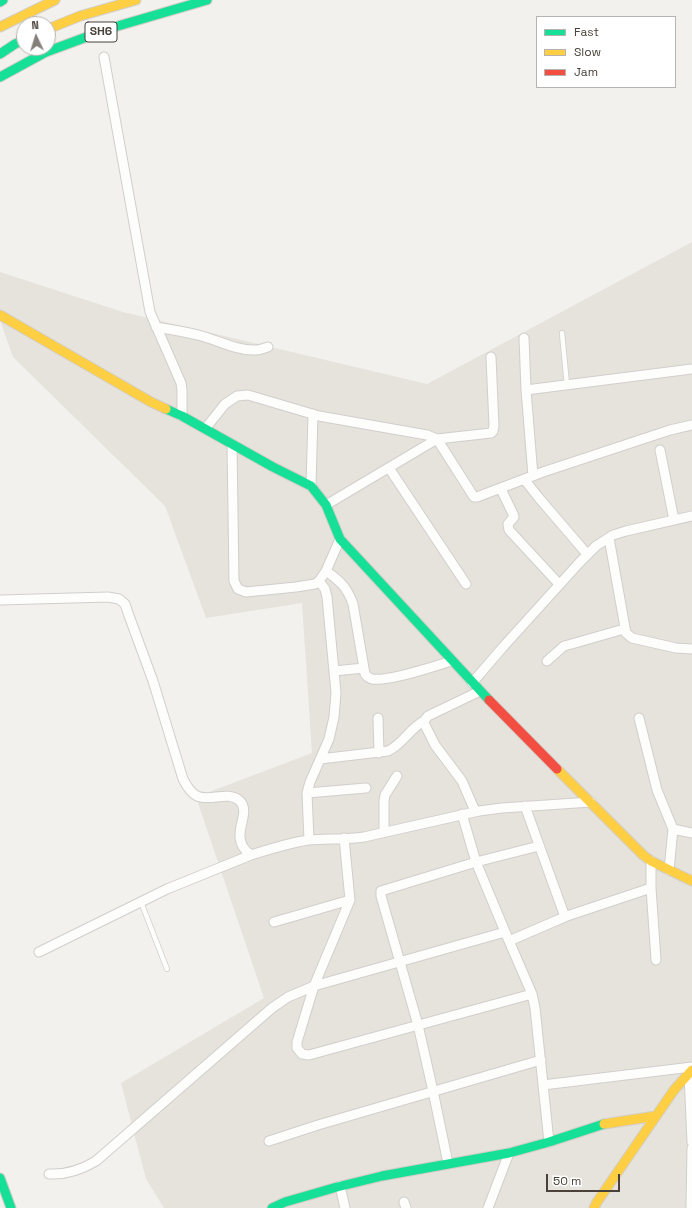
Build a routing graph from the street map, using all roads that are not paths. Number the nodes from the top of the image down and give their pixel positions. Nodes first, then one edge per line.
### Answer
1 (3, 0) edge
2 (55, 0) edge
3 (136, 0) edge
4 (207, 0) edge
5 (0, 2) edge
6 (56, 26) edge
7 (0, 27) edge
8 (16, 44) edge
9 (0, 54) edge
10 (104, 57) dead end
11 (0, 77) edge
12 (0, 315) edge
13 (156, 327) junction
14 (562, 333) dead end
15 (524, 338) dead end
16 (268, 347) dead end
17 (491, 357) dead end
18 (692, 369) edge
19 (567, 385) junction
20 (526, 390) junction
21 (313, 414) junction
22 (182, 416) junction
23 (692, 425) edge
24 (205, 429) junction
25 (437, 439) junction
26 (232, 444) junction
27 (660, 450) dead end
28 (389, 468) junction
29 (533, 476) junction
30 (527, 483) junction
31 (311, 486) junction
32 (501, 488) junction
33 (326, 504) junction
34 (692, 516) edge
35 (674, 520) junction
36 (609, 538) junction
37 (340, 539) junction
38 (587, 554) junction
39 (326, 571) junction
40 (320, 581) junction
41 (466, 584) dead end
42 (559, 584) junction
43 (0, 600) edge
44 (624, 629) junction
45 (692, 649) edge
46 (452, 661) junction
47 (547, 661) dead end
48 (364, 668) junction
49 (334, 671) junction
50 (472, 683) junction
51 (480, 692) junction
52 (378, 718) dead end
53 (639, 718) dead end
54 (424, 721) junction
55 (379, 753) junction
56 (320, 759) junction
57 (397, 776) dead end
58 (366, 788) dead end
59 (307, 793) junction
60 (591, 802) junction
61 (525, 806) junction
62 (475, 811) junction
63 (462, 814) junction
64 (673, 829) junction
65 (384, 832) junction
66 (692, 833) edge
67 (344, 838) junction
68 (309, 840) junction
69 (539, 846) junction
70 (251, 855) junction
71 (651, 861) junction
72 (476, 862) junction
73 (669, 870) junction
74 (692, 881) edge
75 (651, 888) junction
76 (350, 900) junction
77 (141, 902) junction
78 (565, 917) junction
79 (274, 922) dead end
80 (505, 932) junction
81 (509, 941) junction
82 (39, 952) dead end
83 (656, 960) dead end
84 (400, 962) junction
85 (167, 969) dead end
86 (314, 986) junction
87 (532, 994) junction
88 (418, 1025) junction
89 (541, 1060) junction
90 (691, 1070) edge
91 (543, 1085) junction
92 (433, 1091) junction
93 (656, 1116) junction
94 (691, 1116) edge
95 (269, 1141) dead end
96 (549, 1142) junction
97 (692, 1142) edge
98 (692, 1148) edge
99 (509, 1153) junction
100 (448, 1164) junction
101 (49, 1174) dead end
102 (0, 1178) edge
103 (340, 1186) junction
104 (276, 1207) edge
105 (10, 1208) edge
106 (345, 1208) edge
107 (488, 1208) edge
108 (594, 1208) edge
109 (691, 1208) edge

1 - 5 main road
2 - 7 main road
3 - 6 main road
4 - 11 main road, SH6
8 - 9 main road
10 - 13 street
12 - 22 main road
13 - 16 street
13 - 22 street
14 - 19 lane
15 - 20 street
17 - 25 street
18 - 19 street
19 - 20 street
20 - 29 street
21 - 24 street
21 - 25 street
21 - 31 street
22 - 24 main road
23 - 29 street
24 - 26 main road
25 - 28 street
25 - 32 street
26 - 31 main road
26 - 40 street
27 - 35 street
28 - 33 street
28 - 41 street
29 - 30 street
30 - 32 street
30 - 38 street
31 - 33 main road
32 - 42 street
33 - 37 main road
34 - 35 street
35 - 36 street
36 - 38 street
36 - 44 street
37 - 39 street
37 - 46 main road
38 - 42 street
39 - 40 street
39 - 48 street
40 - 49 street
42 - 50 street
43 - 70 street
44 - 45 street
44 - 47 street
46 - 48 street
46 - 50 main road
48 - 49 street
49 - 56 street
50 - 51 main road
51 - 54 street
51 - 60 main road
52 - 55 street
53 - 64 street
54 - 55 street
54 - 62 street
55 - 56 street
56 - 59 street
57 - 65 street
58 - 59 street
59 - 68 street
60 - 61 street
60 - 71 main road
61 - 62 street
61 - 69 street
62 - 63 street
63 - 65 street
63 - 72 street
64 - 66 street
64 - 73 street
65 - 67 street
67 - 68 street
67 - 76 street
68 - 70 street
69 - 72 street
69 - 78 street
70 - 77 street
71 - 73 main road
71 - 75 street
72 - 80 street
72 - 84 street
73 - 74 main road
75 - 78 street
75 - 83 street
76 - 79 street
76 - 86 street
77 - 82 street
77 - 85 lane
78 - 81 street
80 - 81 street
80 - 84 street
81 - 87 street
84 - 86 street
84 - 88 street
86 - 88 street
86 - 101 street
87 - 88 street
87 - 89 street
88 - 92 street
89 - 91 street
89 - 92 street
90 - 91 street
90 - 93 main road
90 - 94 street
91 - 96 street
92 - 95 street
92 - 100 street
93 - 96 main road
93 - 108 main road
94 - 97 street
96 - 99 main road
98 - 109 street
99 - 100 main road
99 - 107 street
100 - 103 main road
102 - 105 main road
103 - 104 main road
103 - 106 street

